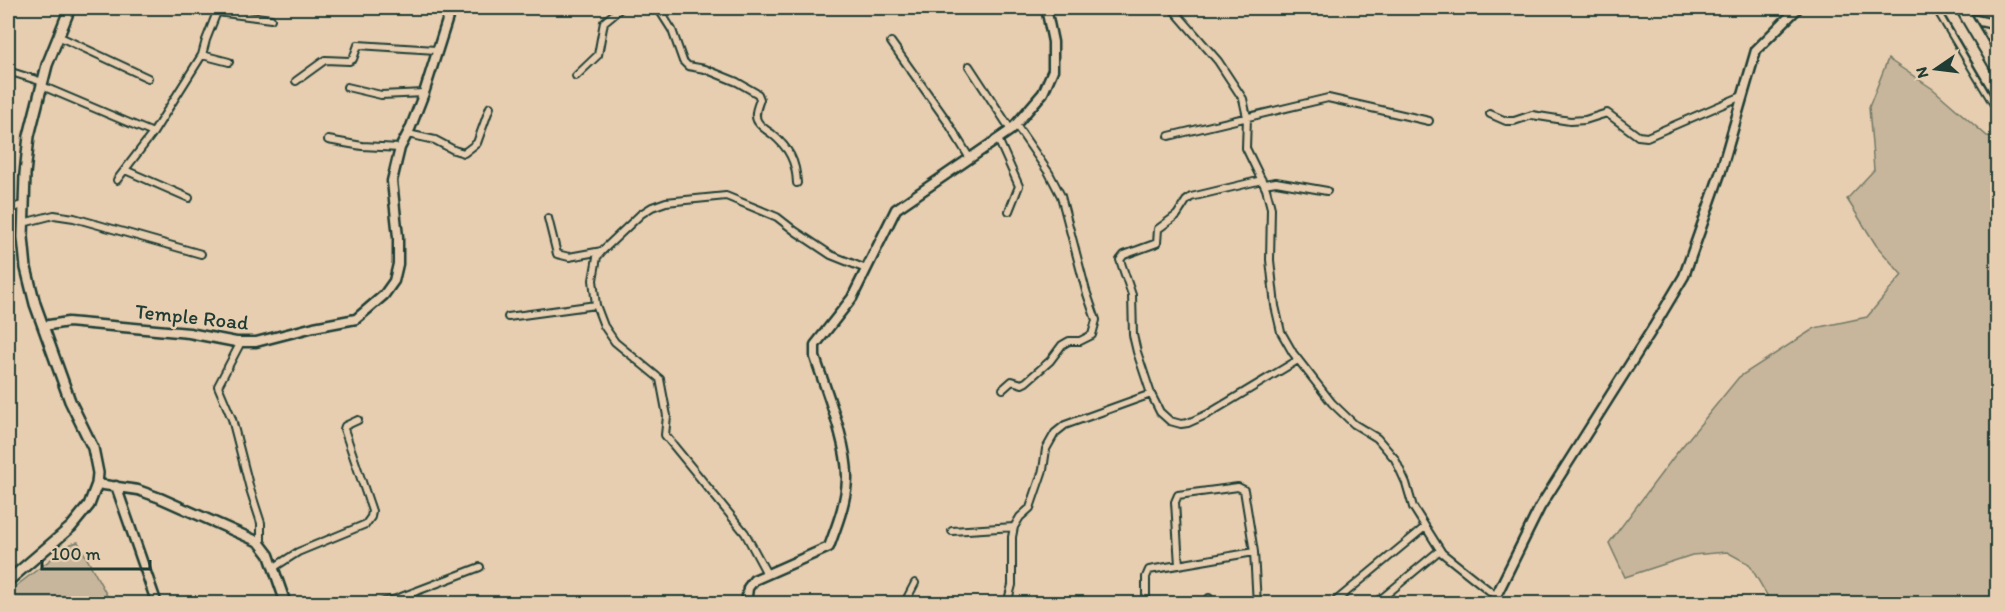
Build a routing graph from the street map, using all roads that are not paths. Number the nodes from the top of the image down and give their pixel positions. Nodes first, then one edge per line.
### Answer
1 (70, 8) edge
2 (204, 8) edge
3 (451, 8) edge
4 (621, 8) edge
5 (658, 8) edge
6 (1046, 8) edge
7 (1172, 8) edge
8 (1798, 8) edge
9 (1936, 8) edge
10 (1947, 8) edge
11 (1961, 8) edge
12 (217, 12) junction
13 (271, 19) dead end
14 (1997, 25) edge
15 (58, 36) junction
16 (891, 42) dead end
17 (436, 50) junction
18 (202, 55) junction
19 (229, 62) dead end
20 (969, 66) dead end
21 (8, 71) edge
22 (1998, 71) edge
23 (576, 76) dead end
24 (148, 78) dead end
25 (296, 81) dead end
26 (43, 84) junction
27 (347, 87) dead end
28 (424, 93) junction
29 (1998, 95) edge
30 (1742, 96) junction
31 (490, 107) dead end
32 (1998, 111) edge
33 (1490, 114) dead end
34 (1247, 117) junction
35 (1429, 120) dead end
36 (1014, 127) junction
37 (153, 133) junction
38 (408, 134) junction
39 (1169, 136) dead end
40 (998, 139) junction
41 (328, 140) dead end
42 (400, 148) junction
43 (969, 157) junction
44 (125, 170) junction
45 (117, 180) dead end
46 (1263, 182) junction
47 (797, 183) dead end
48 (1327, 191) dead end
49 (189, 198) dead end
50 (23, 206) junction
51 (8, 209) edge
52 (1009, 211) dead end
53 (548, 218) dead end
54 (23, 223) junction
55 (602, 251) junction
56 (201, 254) dead end
57 (866, 269) junction
58 (596, 305) junction
59 (508, 317) dead end
60 (43, 326) junction
61 (241, 342) junction
62 (1298, 360) junction
63 (1003, 389) dead end
64 (1151, 394) junction
65 (358, 420) dead end
66 (97, 484) junction
67 (116, 486) junction
68 (1014, 527) junction
69 (1425, 527) junction
70 (952, 531) dead end
71 (261, 544) junction
72 (1440, 550) junction
73 (1254, 552) junction
74 (1179, 565) junction
75 (480, 567) dead end
76 (273, 568) junction
77 (767, 574) junction
78 (8, 581) edge
79 (915, 583) dead end
80 (1494, 599) edge
81 (157, 603) edge
82 (286, 603) edge
83 (376, 603) edge
84 (746, 603) edge
85 (904, 603) edge
86 (1007, 603) edge
87 (1146, 603) edge
88 (1257, 603) edge
89 (1332, 603) edge
90 (1375, 603) edge
91 (1506, 603) edge

1 - 15 main road
2 - 12 street
3 - 17 street, Temple Road
4 - 23 street
5 - 47 street
6 - 36 street
7 - 34 street
8 - 30 street
9 - 14 street
9 - 32 street
10 - 29 highway, bridge
11 - 22 highway, bridge
12 - 13 street
12 - 18 street
15 - 24 street
15 - 26 main road
16 - 43 street
17 - 25 street
17 - 28 street, Temple Road
18 - 19 street
18 - 37 street
20 - 36 street
21 - 26 street
26 - 37 street
26 - 50 main road
27 - 28 street
28 - 38 street, Temple Road
30 - 33 street
30 - 80 street
31 - 38 street
34 - 35 street
34 - 39 street
34 - 46 street
36 - 40 street
36 - 63 street
37 - 44 street
38 - 42 street, Temple Road
40 - 43 street
40 - 52 street
41 - 42 street
42 - 61 street, Temple Road
43 - 57 street
44 - 45 street
44 - 49 street
46 - 48 street
46 - 62 street
46 - 64 street
50 - 51 street
50 - 54 main road
53 - 55 street
54 - 56 street
54 - 60 main road
55 - 57 street
55 - 58 street
57 - 77 street
58 - 59 street
58 - 77 street
60 - 61 street, Temple Road
60 - 66 main road
61 - 71 street
62 - 64 street
62 - 69 street
64 - 68 street
65 - 76 street
66 - 67 street
66 - 78 main road
67 - 71 street
67 - 81 street
68 - 70 street
68 - 86 street
69 - 72 street
69 - 89 street
71 - 76 street
72 - 80 street
72 - 90 street
73 - 74 street
73 - 74 street
73 - 88 street
74 - 87 street
75 - 83 street
76 - 82 street
77 - 84 street
79 - 85 street
80 - 91 street

